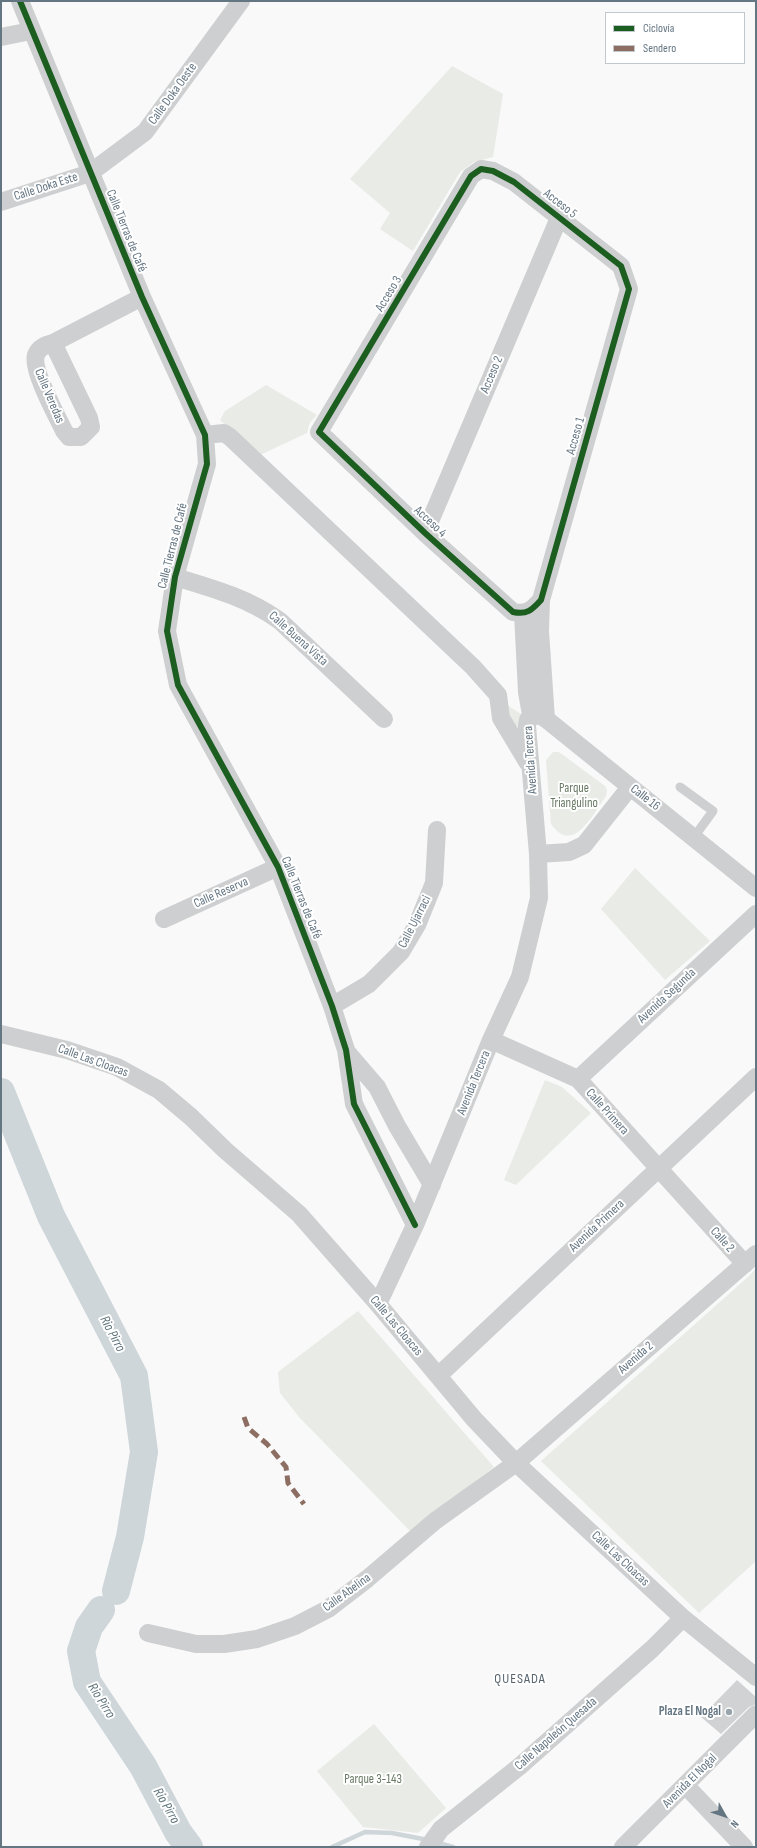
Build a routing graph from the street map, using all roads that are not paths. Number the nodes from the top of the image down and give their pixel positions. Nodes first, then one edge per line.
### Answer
1 (20, 1) edge
2 (241, 1) edge
3 (31, 31) junction
4 (1, 37) edge
5 (480, 169) joint
6 (90, 173) junction
7 (1, 202) edge
8 (559, 218) junction
9 (621, 266) joint
10 (142, 297) junction
11 (53, 343) junction
12 (319, 432) joint
13 (205, 435) junction
14 (425, 533) junction
15 (175, 577) junction
16 (532, 608) junction
17 (498, 695) junction
18 (538, 717) junction
19 (384, 719) dead end
20 (531, 768) junction
21 (680, 786) dead end
22 (630, 787) junction
23 (437, 830) dead end
24 (694, 837) junction
25 (538, 854) junction
26 (278, 867) junction
27 (756, 888) edge
28 (756, 914) edge
29 (164, 919) dead end
30 (332, 1006) junction
31 (1, 1034) edge
32 (491, 1040) junction
33 (346, 1050) junction
34 (756, 1077) edge
35 (578, 1079) junction
36 (657, 1169) junction
37 (432, 1185) junction
38 (700, 1215) joint
39 (415, 1225) junction
40 (750, 1259) edge
41 (378, 1304) junction
42 (438, 1376) junction
43 (516, 1463) junction
44 (683, 1618) junction
45 (148, 1633) dead end
46 (756, 1677) edge
47 (756, 1714) edge
48 (686, 1786) junction
49 (428, 1847) edge
50 (623, 1847) edge
51 (744, 1847) edge

1 - 3 street, Calle Tierras de Café
2 - 6 street, Calle Doka Oeste
3 - 4 street
3 - 6 street, Calle Tierras de Café
5 - 8 street, Acceso 5
5 - 12 street, Acceso 3
6 - 7 street, Calle Doka Este
6 - 10 street, Calle Tierras de Café
8 - 9 street, Acceso 5
8 - 14 street, Acceso 2
9 - 16 street, Acceso 1
10 - 11 street, Calle Veredas
10 - 13 street, Calle Tierras de Café
11 - 11 street, Calle Veredas
12 - 14 street, Acceso 4
13 - 15 street, Calle Tierras de Café
13 - 17 street
14 - 16 street, Acceso 4
15 - 19 street, Calle Buena Vista
15 - 26 street, Calle Tierras de Café
16 - 18 street, Acceso 1
17 - 18 street, Calle 16
17 - 20 street
18 - 20 street, Avenida Tercera
18 - 22 street, Calle 16
20 - 25 street, Avenida Tercera
21 - 24 lane
22 - 24 street, Calle 16
22 - 25 street
23 - 30 street, Calle Ujarraci
24 - 27 street, Calle 16
25 - 32 street, Avenida Tercera
26 - 29 street, Calle Reserva
26 - 30 street, Calle Tierras de Café
28 - 35 street, Avenida Segunda
30 - 33 street, Calle Tierras de Café
31 - 41 street, Calle Las Cloacas
32 - 35 street, Calle Primera
32 - 37 street, Avenida Tercera
33 - 37 street, Calle Tierras de Café
33 - 39 street, Calle Tierras de Café
34 - 36 street, Avenida Primera
35 - 36 street, Calle Primera
36 - 38 street, Calle Primera
36 - 42 street, Avenida Primera
37 - 39 street, Avenida Tercera
38 - 40 street, Calle 2
39 - 41 street, Avenida Tercera
40 - 43 street, Avenida 2
41 - 42 street, Calle Las Cloacas
42 - 43 street, Calle Las Cloacas
43 - 44 street, Calle Las Cloacas
43 - 45 street, Calle Abelina
44 - 46 street, Calle Las Cloacas
44 - 49 street, Calle Napoleón Quesada
47 - 48 street, Avenida El Nogal
48 - 50 street, Avenida El Nogal
48 - 51 street

